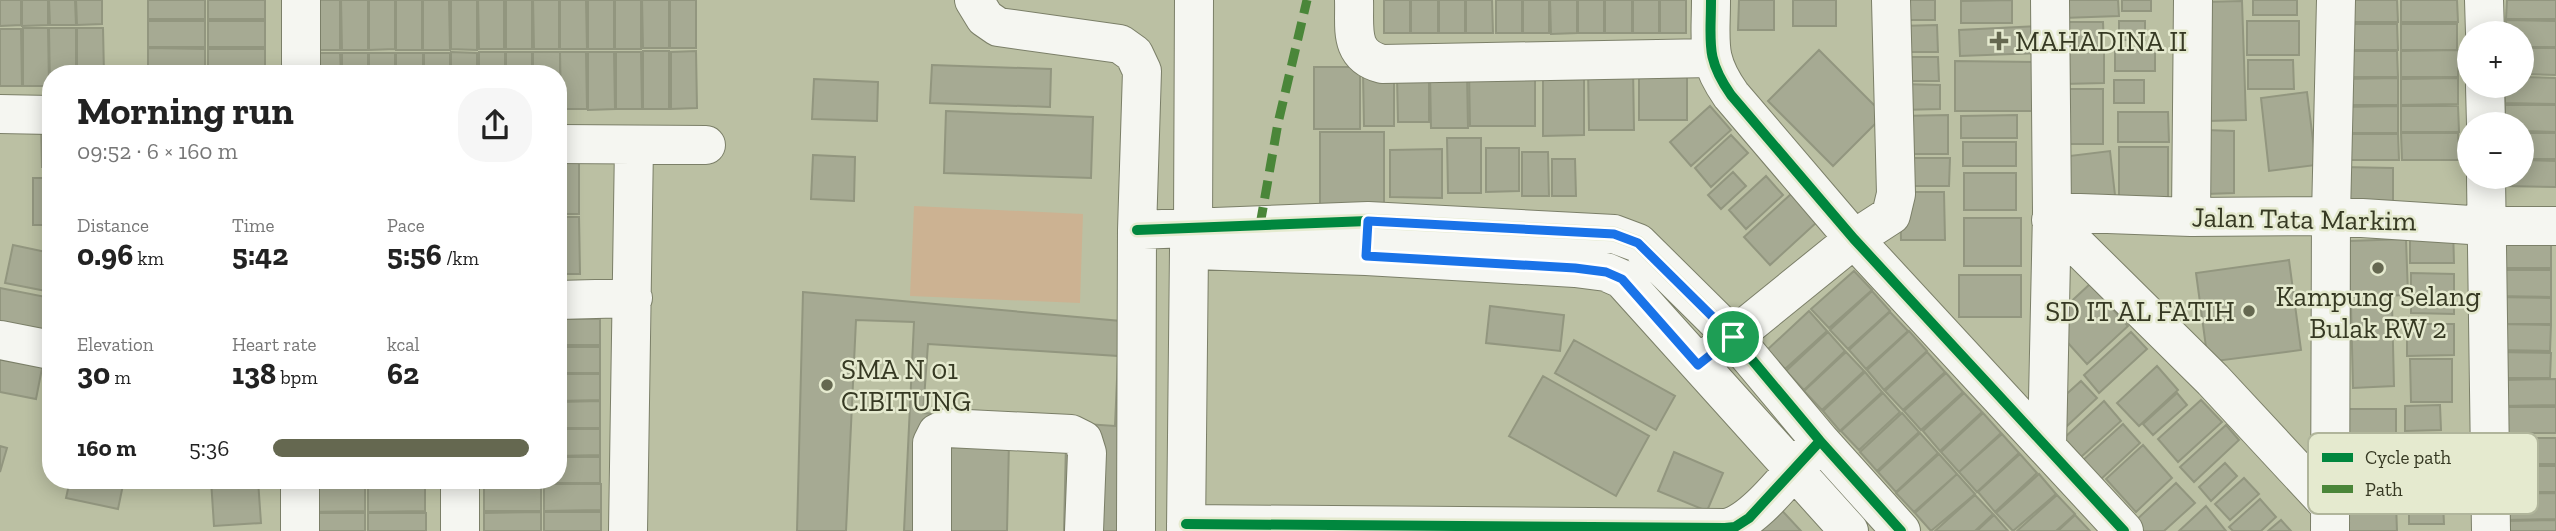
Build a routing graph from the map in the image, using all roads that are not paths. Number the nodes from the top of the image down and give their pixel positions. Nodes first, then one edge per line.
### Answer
1 (301, 0) edge
2 (974, 0) edge
3 (1194, 0) edge
4 (1354, 0) edge
5 (1711, 0) edge
6 (1891, 0) edge
7 (2050, 0) edge
8 (2193, 0) edge
9 (2336, 0) edge
10 (2484, 0) edge
11 (2485, 21) edge
12 (1711, 58) junction
13 (300, 65) edge
14 (0, 114) edge
15 (42, 114) edge
16 (567, 144) edge
17 (634, 145) junction
18 (706, 145) dead end
19 (2486, 189) edge
20 (2052, 216) junction
21 (2331, 216) junction
22 (2191, 217) junction
23 (2486, 226) junction
24 (2556, 226) edge
25 (1137, 230) junction
26 (1577, 230) junction
27 (1191, 238) junction
28 (1367, 238) junction
29 (1854, 239) junction
30 (1575, 268) junction
31 (633, 298) junction
32 (567, 300) edge
33 (1733, 337) junction
34 (0, 340) edge
35 (42, 348) edge
36 (1698, 365) junction
37 (2330, 433) edge
38 (2489, 433) edge
39 (1820, 441) junction
40 (2047, 447) junction
41 (1793, 470) junction
42 (300, 489) edge
43 (460, 489) edge
44 (2308, 493) edge
45 (1186, 528) edge
46 (1625, 529) edge
47 (300, 531) edge
48 (460, 531) edge
49 (628, 531) edge
50 (932, 531) edge
51 (1084, 531) edge
52 (1136, 531) edge
53 (1849, 531) edge
54 (1901, 531) edge
55 (2124, 531) edge

1 - 13 street
2 - 25 street
3 - 27 street
4 - 12 street
5 - 12 street
6 - 29 street
7 - 20 street
8 - 22 street
9 - 21 street
10 - 11 street
12 - 29 street
14 - 15 street
16 - 17 street
17 - 18 street
17 - 31 street
19 - 23 street
20 - 22 street, Jalan Tata Markim
20 - 40 street
20 - 44 street
21 - 22 street, Jalan Tata Markim
21 - 23 street, Jalan Tata Markim
21 - 37 street
23 - 24 street, Jalan Tata Markim
23 - 38 street
25 - 27 street
25 - 52 street
26 - 28 street
26 - 30 street
26 - 33 street
27 - 28 street
27 - 45 street
28 - 30 street
29 - 33 street
29 - 40 street
30 - 36 street
31 - 32 street
31 - 49 street
33 - 36 street
33 - 39 street
34 - 35 street
36 - 41 street
39 - 41 street
39 - 54 street
40 - 55 street
41 - 46 street
41 - 53 street
42 - 47 street
43 - 48 street
45 - 46 street
50 - 51 street

